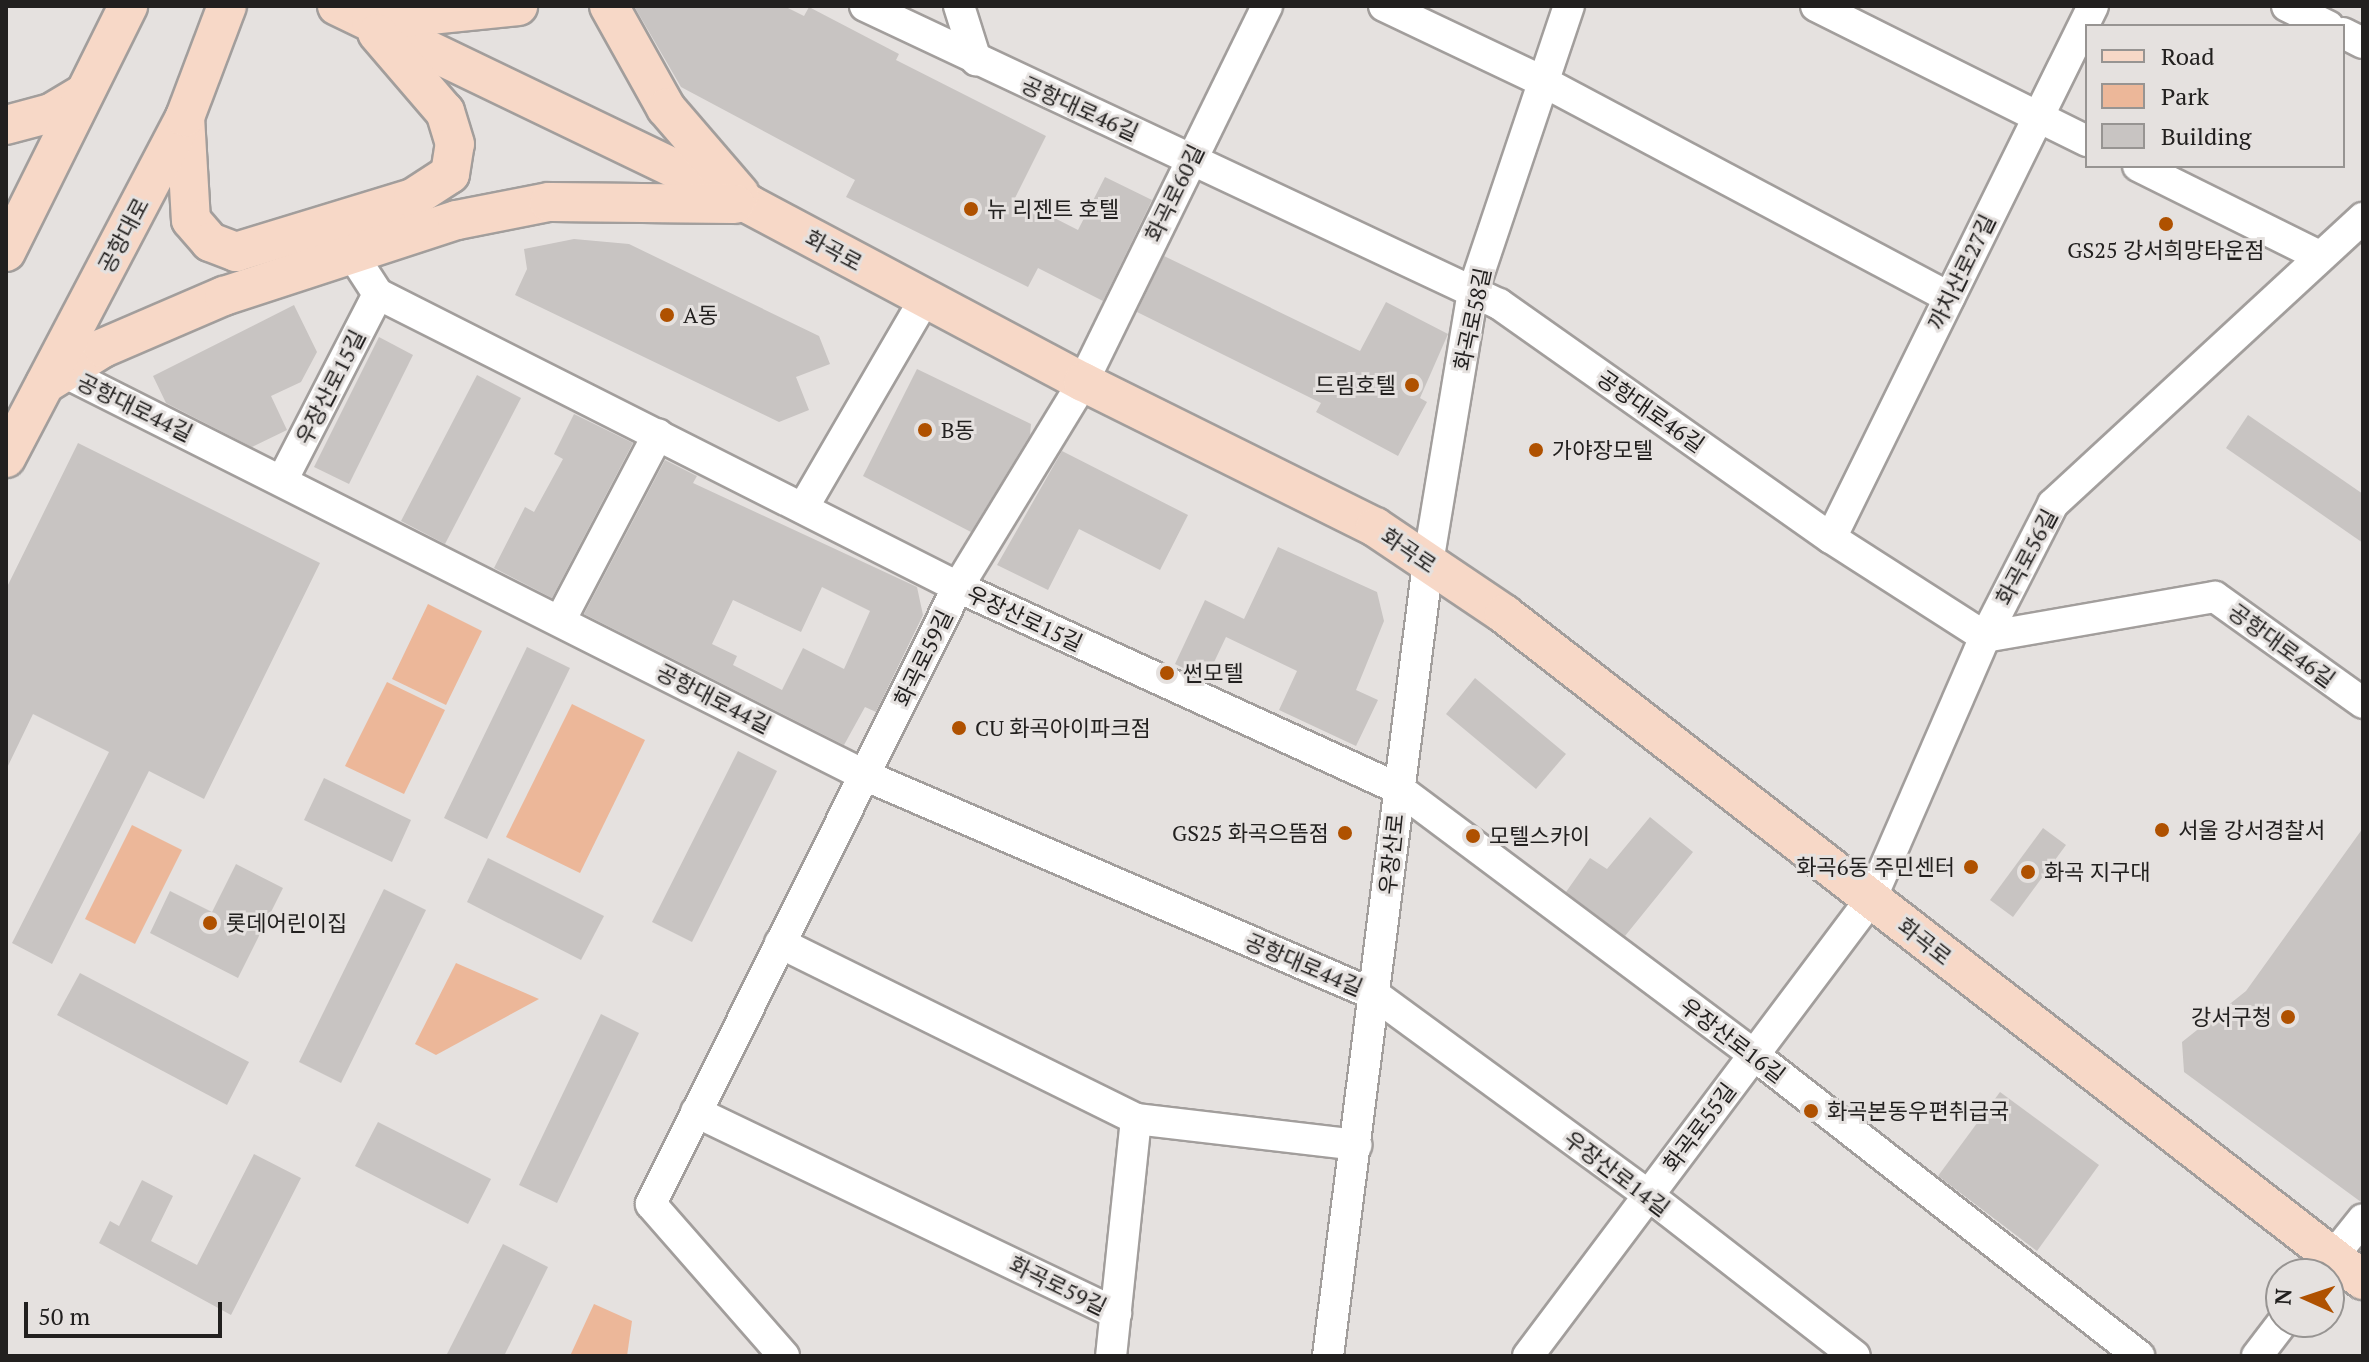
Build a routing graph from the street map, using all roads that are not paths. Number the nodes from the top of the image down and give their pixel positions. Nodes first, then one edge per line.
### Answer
1 (128, 6) edge
2 (227, 6) edge
3 (518, 6) edge
4 (609, 6) edge
5 (865, 6) edge
6 (959, 6) edge
7 (1267, 6) edge
8 (1384, 6) edge
9 (1569, 6) edge
10 (1816, 6) edge
11 (2093, 6) edge
12 (2287, 6) edge
13 (353, 14) edge
14 (2324, 24) edge
15 (2345, 34) edge
16 (2363, 43) edge
17 (976, 60) junction
18 (1544, 82) junction
19 (83, 94) junction
20 (2037, 116) junction
21 (185, 117) junction
22 (6, 125) edge
23 (2085, 140) edge
24 (1191, 157) junction
25 (2142, 168) edge
26 (750, 205) junction
27 (2363, 218) edge
28 (6, 252) edge
29 (352, 254) junction
30 (2319, 256) junction
31 (1473, 291) junction
32 (378, 294) junction
33 (1949, 297) junction
34 (925, 298) junction
35 (55, 379) junction
36 (1083, 382) junction
37 (658, 434) junction
38 (6, 458) edge
39 (283, 479) junction
40 (803, 508) junction
41 (1831, 538) junction
42 (1428, 563) junction
43 (958, 587) junction
44 (560, 621) junction
45 (1985, 637) junction
46 (2363, 703) edge
47 (864, 775) junction
48 (1399, 789) junction
49 (1871, 899) junction
50 (780, 943) junction
51 (1375, 995) junction
52 (1754, 1055) junction
53 (696, 1112) junction
54 (1136, 1119) junction
55 (1356, 1145) junction
56 (1648, 1195) junction
57 (2363, 1219) edge
58 (2317, 1258) edge
59 (2332, 1258) edge
60 (1116, 1313) junction
61 (2271, 1338) edge
62 (784, 1356) edge
63 (1111, 1356) edge
64 (1328, 1356) edge
65 (1528, 1356) edge
66 (1855, 1356) edge
67 (2139, 1356) edge
68 (2257, 1356) edge

1 - 19 main road
2 - 21 main road, 공항대로
3 - 13 main road
4 - 26 main road
5 - 17 street
6 - 17 street
7 - 24 street, 화곡로60길
8 - 18 street
9 - 18 street, 화곡로58길
10 - 20 street
11 - 20 street, 까치산로27길
12 - 14 street
13 - 21 main road
13 - 26 main road, 화곡로
15 - 16 street
17 - 24 street, 공항대로46길
18 - 31 street, 화곡로58길
18 - 33 street
19 - 22 main road
19 - 28 main road
20 - 23 street
20 - 33 street, 까치산로27길
21 - 35 main road, 공항대로
24 - 31 street, 공항대로46길
24 - 36 street, 화곡로60길
25 - 30 street
26 - 29 main road
26 - 34 main road, 화곡로
27 - 30 street, 화곡로56길
29 - 32 street
29 - 35 main road
30 - 45 street, 화곡로56길
31 - 41 street, 공항대로46길
31 - 42 street, 화곡로58길
32 - 37 street, 우장산로15길
32 - 39 street, 우장산로15길
33 - 41 street, 까치산로27길
34 - 36 main road, 화곡로
34 - 40 street
35 - 38 main road, 공항대로
35 - 39 street, 공항대로44길
36 - 42 main road, 화곡로
36 - 43 street, 화곡로59길
37 - 40 street, 우장산로15길
37 - 44 street
39 - 44 street, 공항대로44길
40 - 43 street, 우장산로15길
41 - 45 street, 공항대로46길
42 - 48 street, 우장산로
42 - 49 main road, 화곡로
43 - 47 street, 화곡로59길
43 - 48 street, 우장산로15길
44 - 47 street, 공항대로44길
45 - 46 street, 공항대로46길
45 - 49 street, 화곡로56길
47 - 50 street, 화곡로59길
47 - 51 street, 공항대로44길
48 - 51 street, 우장산로
48 - 52 street, 우장산로16길
49 - 52 street, 화곡로55길
49 - 58 main road, 화곡로
50 - 53 street, 화곡로59길
50 - 54 street
51 - 55 street, 우장산로
51 - 56 street, 우장산로14길
52 - 56 street, 화곡로55길
52 - 67 street, 우장산로16길
53 - 60 street, 화곡로59길
53 - 62 street, 화곡로59길
54 - 55 street
54 - 60 street, 화곡로59길
55 - 64 street, 우장산로
56 - 65 street, 화곡로55길
56 - 66 street, 우장산로14길
57 - 59 street
60 - 63 street, 화곡로59길
61 - 68 street

